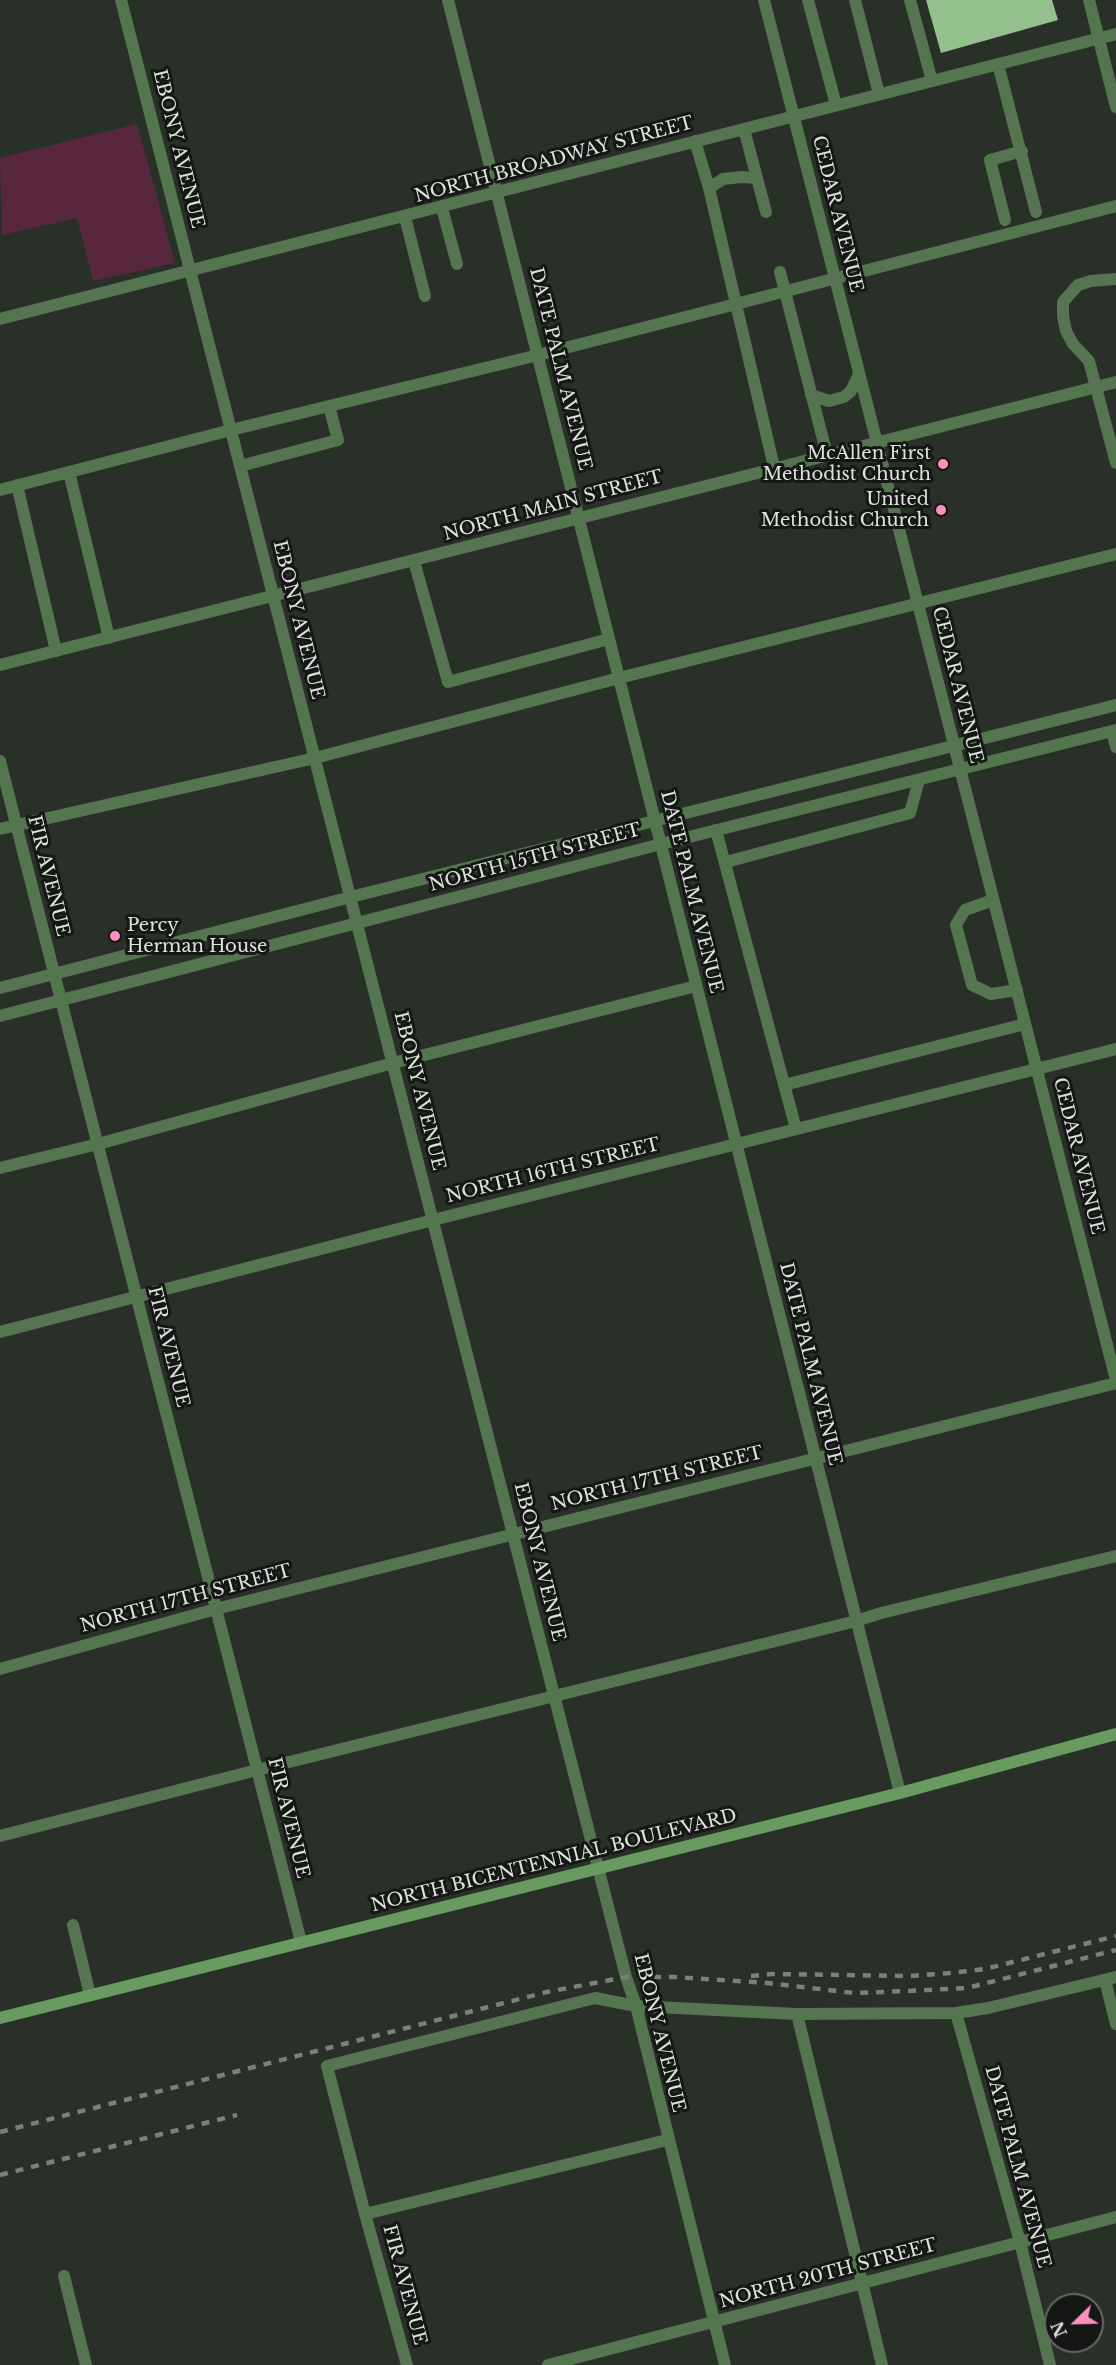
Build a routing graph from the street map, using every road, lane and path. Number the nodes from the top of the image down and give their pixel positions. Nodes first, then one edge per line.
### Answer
1 (121, 0) edge
2 (448, 0) edge
3 (764, 0) edge
4 (808, 0) edge
5 (855, 0) edge
6 (910, 0) edge
7 (1089, 0) edge
8 (1116, 34) edge
9 (1098, 39) junction
10 (998, 64) junction
11 (932, 81) junction
12 (879, 94) junction
13 (836, 105) junction
14 (1116, 107) edge
15 (793, 116) junction
16 (744, 129) junction
17 (695, 141) junction
18 (1022, 152) junction
19 (757, 178) junction
20 (709, 188) junction
21 (497, 194) junction
22 (1116, 206) edge
23 (442, 208) junction
24 (766, 212) dead end
25 (1036, 212) dead end
26 (405, 217) junction
27 (1005, 220) dead end
28 (457, 264) dead end
29 (191, 271) junction
30 (780, 272) dead end
31 (835, 278) junction
32 (1116, 279) edge
33 (785, 291) junction
34 (426, 296) dead end
35 (735, 304) junction
36 (0, 319) edge
37 (538, 355) junction
38 (859, 374) junction
39 (1116, 382) edge
40 (1097, 387) junction
41 (811, 395) junction
42 (330, 406) junction
43 (231, 430) junction
44 (877, 443) junction
45 (827, 455) junction
46 (1116, 463) edge
47 (240, 466) junction
48 (774, 467) junction
49 (69, 472) junction
50 (17, 485) junction
51 (0, 490) edge
52 (579, 518) junction
53 (1116, 554) edge
54 (414, 561) junction
55 (273, 596) junction
56 (918, 603) junction
57 (110, 638) junction
58 (609, 639) junction
59 (56, 651) junction
60 (0, 665) edge
61 (619, 678) junction
62 (1116, 705) edge
63 (1114, 730) edge
64 (954, 746) junction
65 (1116, 747) edge
66 (315, 758) junction
67 (0, 761) edge
68 (960, 770) junction
69 (919, 780) junction
70 (655, 821) junction
71 (16, 825) junction
72 (0, 829) edge
73 (716, 830) junction
74 (661, 844) junction
75 (726, 862) junction
76 (351, 897) junction
77 (993, 900) junction
78 (358, 923) junction
79 (55, 975) junction
80 (696, 986) junction
81 (0, 988) edge
82 (1017, 990) junction
83 (61, 1000) junction
84 (0, 1016) edge
85 (1025, 1024) junction
86 (1116, 1049) edge
87 (393, 1063) junction
88 (1037, 1070) junction
89 (784, 1085) junction
90 (796, 1129) junction
91 (736, 1143) junction
92 (98, 1144) junction
93 (0, 1168) edge
94 (433, 1220) junction
95 (136, 1297) junction
96 (0, 1332) edge
97 (1116, 1381) edge
98 (815, 1457) junction
99 (513, 1534) junction
100 (1116, 1556) edge
101 (216, 1609) junction
102 (856, 1621) junction
103 (0, 1669) edge
104 (554, 1696) junction
105 (1116, 1734) edge
106 (257, 1770) junction
107 (900, 1793) junction
108 (0, 1836) edge
109 (599, 1870) junction
110 (73, 1926) dead end
111 (301, 1942) junction
112 (1110, 1978) edge
113 (90, 1995) junction
114 (636, 2006) junction
115 (956, 2013) junction
116 (797, 2014) junction
117 (0, 2018) edge
118 (1116, 2024) edge
119 (667, 2140) junction
120 (365, 2214) junction
121 (1116, 2217) edge
122 (1020, 2242) junction
123 (64, 2276) dead end
124 (862, 2284) junction
125 (714, 2323) junction
126 (86, 2365) edge
127 (407, 2365) edge
128 (548, 2365) edge
129 (725, 2365) edge
130 (882, 2365) edge
131 (1050, 2365) edge

1 - 29 street, EBONY AVENUE
2 - 21 street, DATE PALM AVENUE
3 - 15 street, CEDAR AVENUE
4 - 13 street
5 - 12 street
6 - 11 street
7 - 9 street
8 - 9 street, NORTH BROADWAY STREET
9 - 10 street, NORTH BROADWAY STREET
9 - 14 street
10 - 11 street, NORTH BROADWAY STREET
10 - 18 street
11 - 12 street, NORTH BROADWAY STREET
12 - 13 street, NORTH BROADWAY STREET
13 - 15 street, NORTH BROADWAY STREET
15 - 16 street, NORTH BROADWAY STREET
15 - 31 street, CEDAR AVENUE
16 - 17 street, NORTH BROADWAY STREET
16 - 19 street
17 - 20 street
17 - 21 street, NORTH BROADWAY STREET
18 - 25 street
18 - 27 street
19 - 20 street
19 - 24 street
20 - 35 street
21 - 23 street, NORTH BROADWAY STREET
21 - 37 street, DATE PALM AVENUE
22 - 31 street
23 - 26 street, NORTH BROADWAY STREET
23 - 28 street
26 - 29 street, NORTH BROADWAY STREET
26 - 34 street
29 - 36 street, NORTH BROADWAY STREET
29 - 43 street, EBONY AVENUE
30 - 33 street
31 - 33 street
31 - 38 street, CEDAR AVENUE
32 - 40 street
33 - 35 street
33 - 41 street
35 - 37 street
35 - 48 street
37 - 42 street
37 - 52 street, DATE PALM AVENUE
38 - 41 street
38 - 44 street, CEDAR AVENUE
39 - 40 street, NORTH MAIN STREET
40 - 44 street, NORTH MAIN STREET
40 - 46 street
41 - 45 street
42 - 43 street
42 - 47 street
43 - 47 street, EBONY AVENUE
43 - 49 street
44 - 45 street, NORTH MAIN STREET
44 - 56 street, CEDAR AVENUE
45 - 48 street, NORTH MAIN STREET
47 - 55 street, EBONY AVENUE
48 - 52 street, NORTH MAIN STREET
49 - 50 street
49 - 57 street
50 - 51 street
50 - 59 street
52 - 54 street, NORTH MAIN STREET
52 - 58 street, DATE PALM AVENUE
53 - 56 street
54 - 55 street, NORTH MAIN STREET
54 - 58 street
55 - 57 street, NORTH MAIN STREET
55 - 66 street, EBONY AVENUE
56 - 61 street
56 - 64 street, CEDAR AVENUE
57 - 59 street, NORTH MAIN STREET
58 - 61 street, DATE PALM AVENUE
59 - 60 street, NORTH MAIN STREET
61 - 66 street
61 - 70 street, DATE PALM AVENUE
62 - 64 street, NORTH 15TH STREET
63 - 65 street
63 - 68 street, NORTH 15TH STREET
64 - 68 street, CEDAR AVENUE
64 - 70 street, NORTH 15TH STREET
66 - 71 street
66 - 76 street, EBONY AVENUE
67 - 71 street, FIR AVENUE
68 - 69 street, NORTH 15TH STREET
68 - 77 street, CEDAR AVENUE
69 - 73 street, NORTH 15TH STREET
69 - 75 street
70 - 74 street, DATE PALM AVENUE
70 - 76 street, NORTH 15TH STREET
71 - 72 street
71 - 79 street, FIR AVENUE
73 - 74 street, NORTH 15TH STREET
73 - 75 street
74 - 78 street, NORTH 15TH STREET
74 - 80 street, DATE PALM AVENUE
75 - 89 street
76 - 78 street, EBONY AVENUE
76 - 79 street, NORTH 15TH STREET
77 - 82 street, CEDAR AVENUE
77 - 82 street
78 - 83 street, NORTH 15TH STREET
78 - 87 street, EBONY AVENUE
79 - 81 street, NORTH 15TH STREET
79 - 83 street, FIR AVENUE
80 - 87 street
80 - 91 street, DATE PALM AVENUE
82 - 85 street, CEDAR AVENUE
83 - 84 street, NORTH 15TH STREET
83 - 92 street, FIR AVENUE
85 - 88 street, CEDAR AVENUE
85 - 89 street
86 - 88 street, NORTH 16TH STREET
87 - 92 street
87 - 94 street, EBONY AVENUE
88 - 90 street, NORTH 16TH STREET
88 - 97 street, CEDAR AVENUE
89 - 90 street
90 - 91 street, NORTH 16TH STREET
91 - 94 street, NORTH 16TH STREET
91 - 98 street, DATE PALM AVENUE
92 - 93 street
92 - 95 street, FIR AVENUE
94 - 95 street, NORTH 16TH STREET
94 - 99 street, EBONY AVENUE
95 - 96 street, NORTH 16TH STREET
95 - 101 street, FIR AVENUE
97 - 98 street, NORTH 17TH STREET
98 - 99 street, NORTH 17TH STREET
98 - 102 street, DATE PALM AVENUE
99 - 101 street, NORTH 17TH STREET
99 - 104 street, EBONY AVENUE
100 - 102 street
101 - 103 street, NORTH 17TH STREET
101 - 106 street, FIR AVENUE
102 - 104 street
102 - 107 street, DATE PALM AVENUE
104 - 106 street
104 - 109 street, EBONY AVENUE
105 - 107 main road, NORTH BICENTENNIAL BOULEVARD
106 - 108 street
106 - 111 street, FIR AVENUE
107 - 109 main road, NORTH BICENTENNIAL BOULEVARD
109 - 111 main road, NORTH BICENTENNIAL BOULEVARD
109 - 114 street, EBONY AVENUE
110 - 113 street
111 - 113 main road, NORTH BICENTENNIAL BOULEVARD
112 - 115 street
112 - 118 street
113 - 117 main road, NORTH BICENTENNIAL BOULEVARD
114 - 116 street
114 - 119 street, EBONY AVENUE
114 - 120 street, FIR AVENUE
115 - 116 street
115 - 122 street, DATE PALM AVENUE
116 - 124 street
119 - 120 street
119 - 125 street, EBONY AVENUE
120 - 127 street, FIR AVENUE
121 - 122 street, NORTH 20TH STREET
122 - 124 street, NORTH 20TH STREET
122 - 131 street, DATE PALM AVENUE
123 - 126 street
124 - 125 street, NORTH 20TH STREET
124 - 130 street
125 - 128 street, NORTH 20TH STREET
125 - 129 street, EBONY AVENUE

